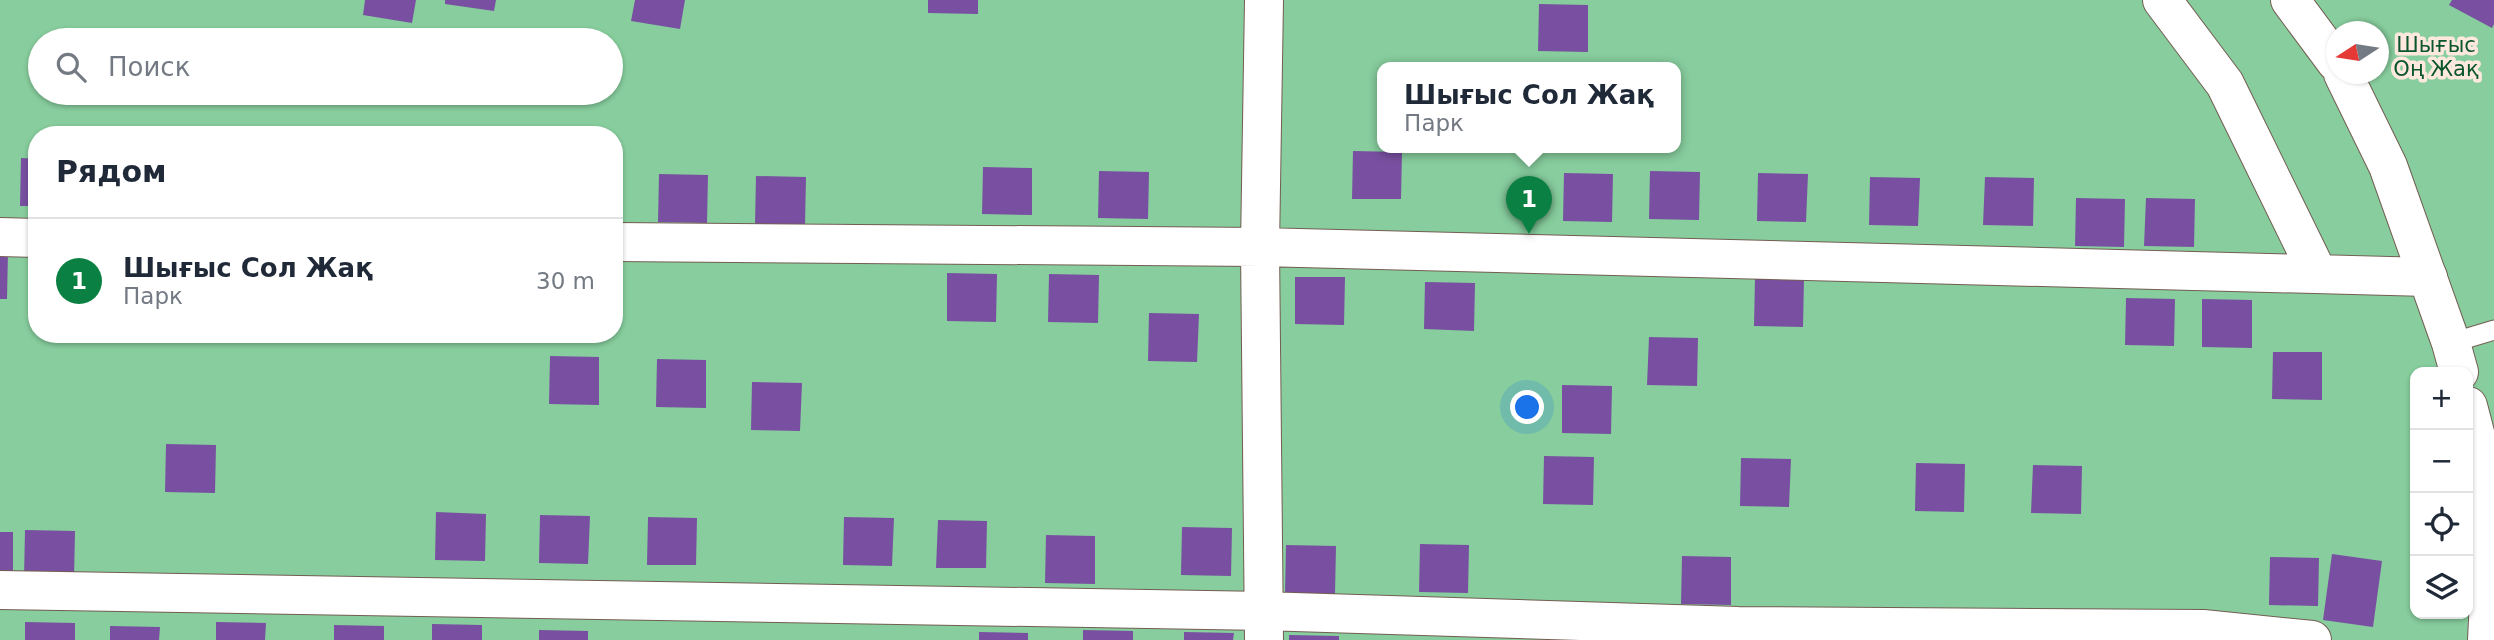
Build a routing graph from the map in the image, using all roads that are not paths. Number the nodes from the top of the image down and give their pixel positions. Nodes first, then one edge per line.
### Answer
1 (1264, 0) edge
2 (2162, 0) edge
3 (2290, 0) edge
4 (2326, 49) edge
5 (2348, 84) edge
6 (0, 237) edge
7 (28, 238) edge
8 (623, 242) edge
9 (1260, 247) junction
10 (2318, 274) junction
11 (2428, 277) junction
12 (2494, 330) edge
13 (2455, 358) edge
14 (2473, 425) edge
15 (0, 590) edge
16 (1264, 625) edge
17 (2312, 640) edge
18 (2487, 640) edge

1 - 9 street
2 - 10 street
3 - 4 street
5 - 11 street
6 - 7 street
8 - 9 street
9 - 10 street
9 - 16 street
10 - 11 street
11 - 13 street
12 - 13 lane
14 - 18 street
15 - 16 street
16 - 17 street

